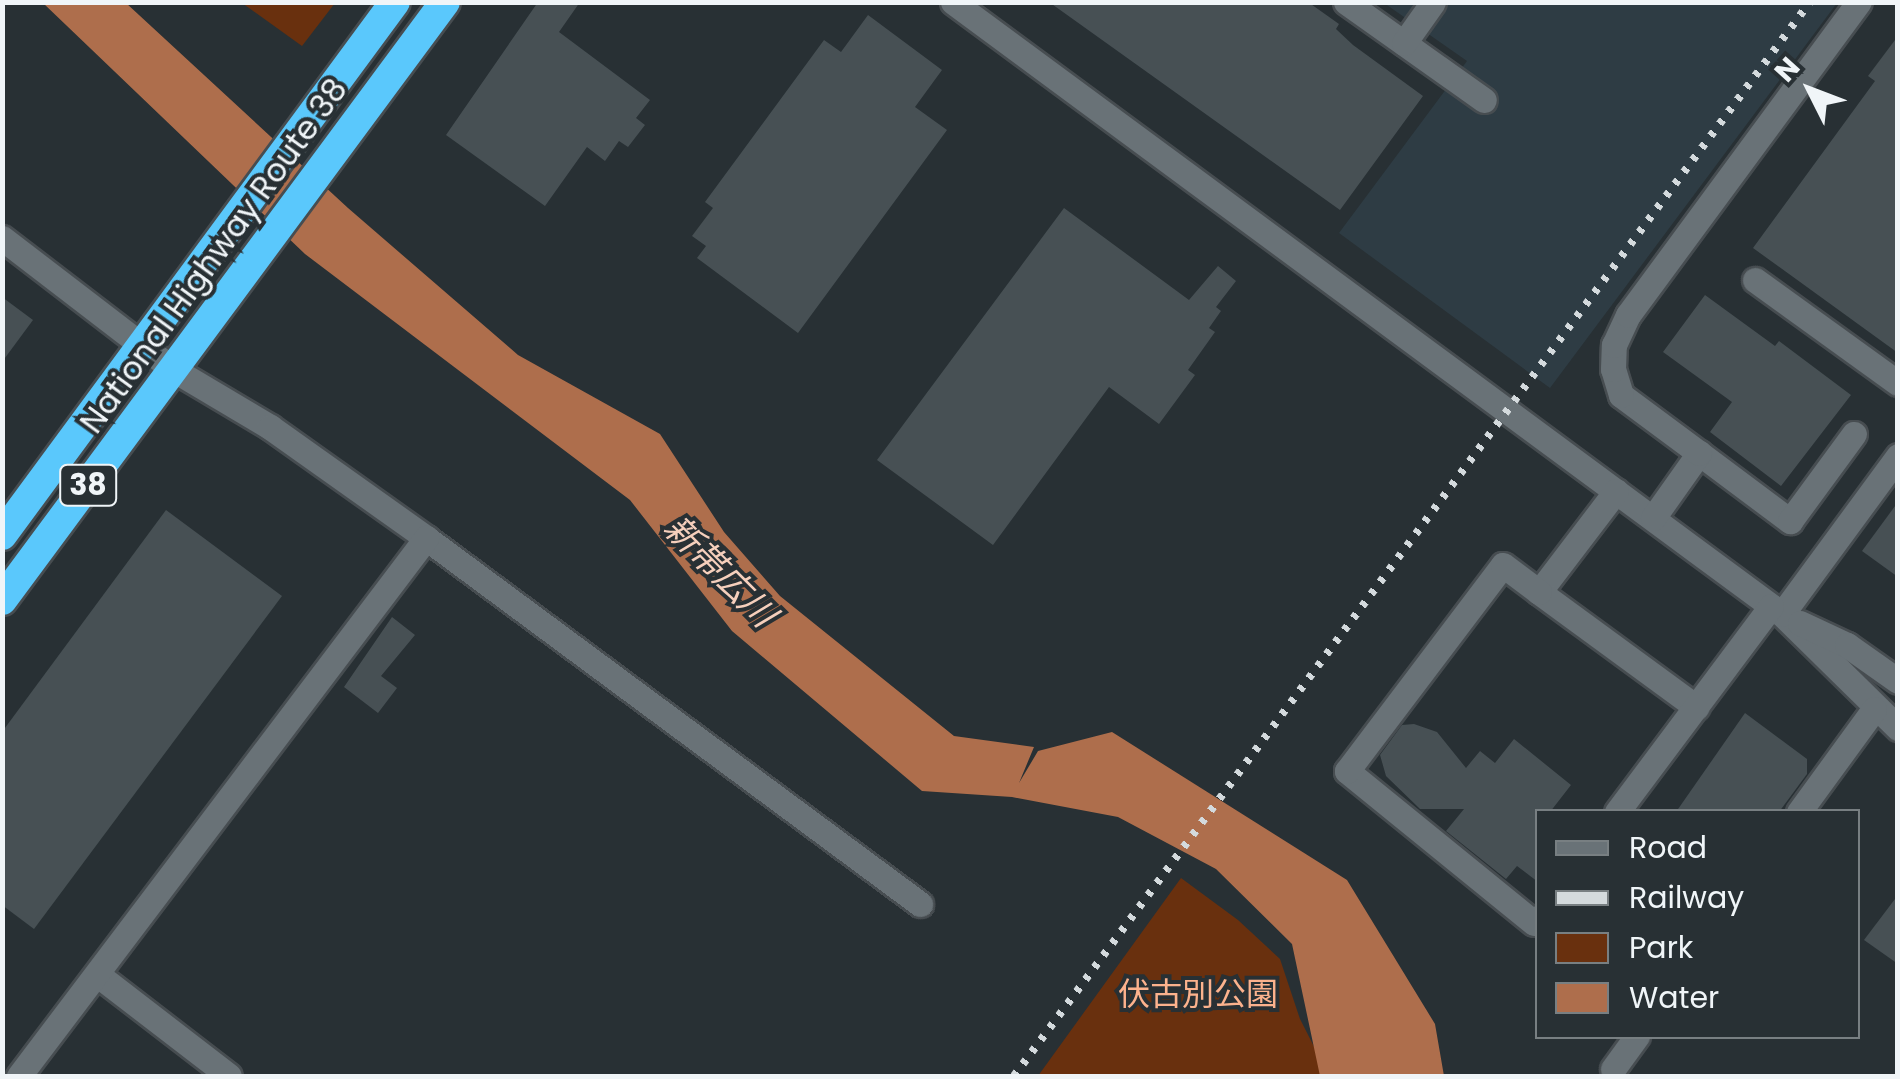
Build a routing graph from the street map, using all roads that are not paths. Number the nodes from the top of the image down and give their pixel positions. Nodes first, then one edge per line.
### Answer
1 (395, 2) edge
2 (446, 2) edge
3 (954, 2) edge
4 (1346, 2) edge
5 (1433, 2) edge
6 (1860, 2) edge
7 (1404, 43) junction
8 (1484, 100) dead end
9 (2, 238) edge
10 (1754, 280) dead end
11 (142, 345) junction
12 (174, 370) junction
13 (1898, 383) edge
14 (1854, 434) dead end
15 (1699, 453) junction
16 (1898, 456) edge
17 (1616, 491) junction
18 (1652, 518) junction
19 (2, 535) edge
20 (426, 538) junction
21 (1539, 592) junction
22 (2, 600) edge
23 (1776, 610) junction
24 (1898, 681) edge
25 (1696, 707) junction
26 (1874, 709) junction
27 (1898, 728) edge
28 (1620, 809) edge
29 (1801, 809) edge
30 (920, 904) dead end
31 (1535, 922) edge
32 (98, 974) junction
33 (1634, 1039) edge
34 (2, 1065) edge
35 (1613, 1069) dead end
36 (19, 1076) edge
37 (229, 1076) edge

1 - 11 highway, National Highway Route 38 / 38
2 - 12 highway, National Highway Route 38 / 38
3 - 17 street
4 - 7 street
5 - 7 street
6 - 15 street
7 - 8 street
9 - 11 street
10 - 13 street
11 - 12 street
11 - 19 highway, National Highway Route 38 / 38
12 - 20 street
12 - 22 highway, National Highway Route 38 / 38
14 - 15 street
15 - 18 street
16 - 23 street
17 - 18 street
17 - 21 street
18 - 23 street
20 - 30 street
20 - 32 street
21 - 25 street
21 - 31 street
23 - 24 street
23 - 25 street
23 - 26 street
25 - 28 street
26 - 27 street
26 - 29 street
32 - 36 street
32 - 37 street
33 - 35 street
34 - 36 street

